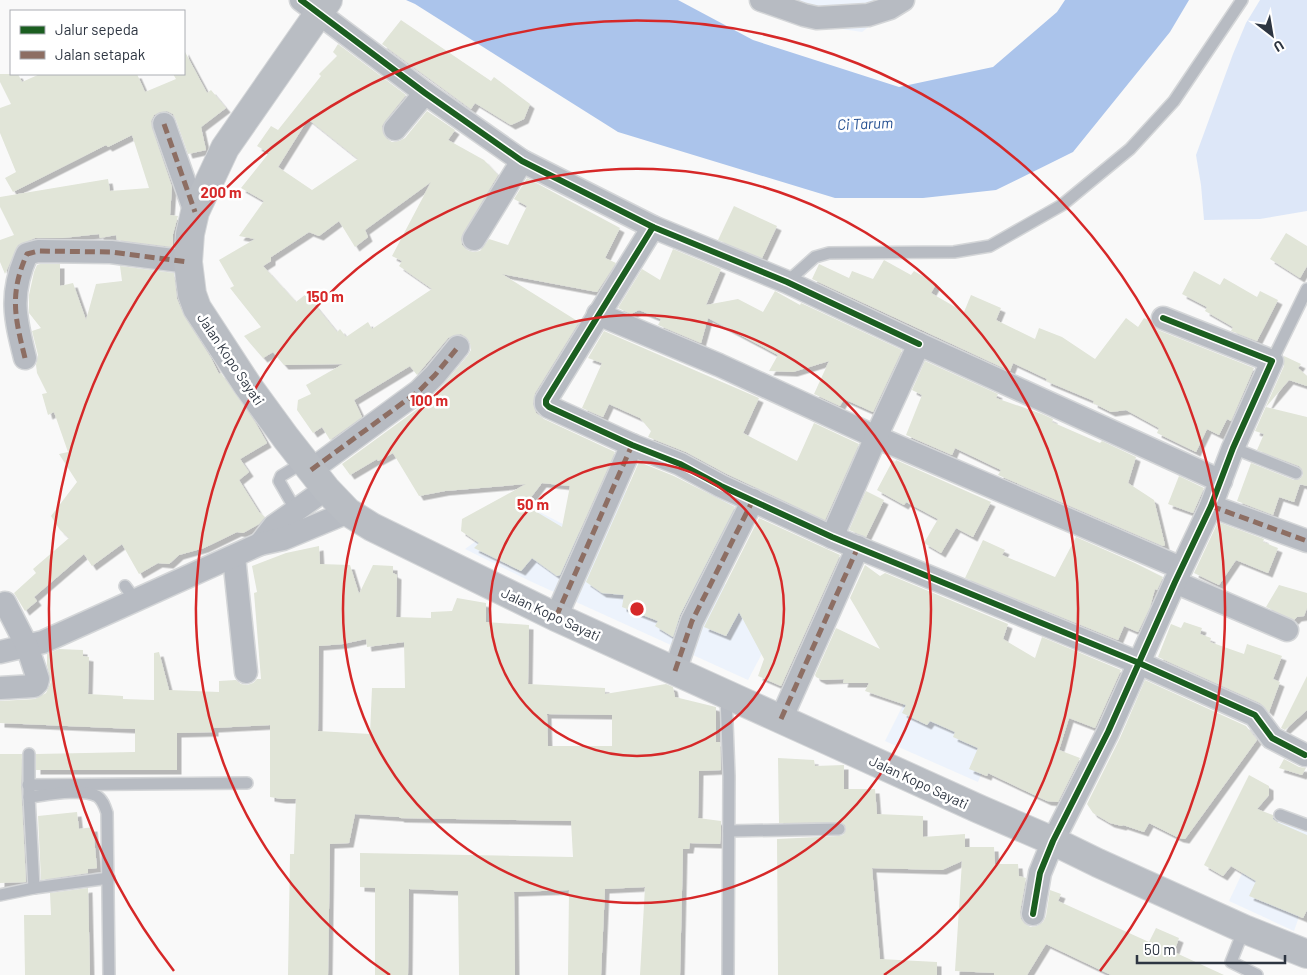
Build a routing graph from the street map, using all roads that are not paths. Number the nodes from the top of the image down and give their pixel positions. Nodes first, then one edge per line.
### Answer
1 (761, 0) edge
2 (903, 0) edge
3 (1242, 0) edge
4 (316, 4) edge
5 (870, 7) edge
6 (425, 93) junction
7 (164, 124) dead end
8 (394, 130) dead end
9 (522, 161) junction
10 (195, 212) junction
11 (653, 227) junction
12 (474, 238) dead end
13 (188, 262) junction
14 (787, 282) junction
15 (1307, 289) edge
16 (598, 314) junction
17 (1163, 318) dead end
18 (919, 344) junction
19 (458, 346) dead end
20 (24, 358) dead end
21 (1272, 361) junction
22 (876, 438) junction
23 (632, 445) junction
24 (1233, 448) junction
25 (314, 473) junction
26 (1296, 473) dead end
27 (1220, 481) junction
28 (753, 500) junction
29 (1210, 506) junction
30 (295, 510) junction
31 (348, 512) junction
32 (307, 529) junction
33 (832, 537) junction
34 (1307, 541) edge
35 (260, 544) junction
36 (858, 547) junction
37 (234, 557) junction
38 (1178, 575) junction
39 (5, 603) dead end
40 (556, 617) junction
41 (1288, 630) dead end
42 (27, 646) junction
43 (0, 652) edge
44 (1139, 663) junction
45 (675, 671) junction
46 (246, 672) dead end
47 (0, 688) edge
48 (726, 694) junction
49 (780, 719) junction
50 (29, 754) dead end
51 (1305, 755) dead end
52 (247, 783) dead end
53 (29, 791) junction
54 (1280, 815) dead end
55 (1307, 826) edge
56 (838, 829) dead end
57 (729, 832) junction
58 (1046, 838) junction
59 (109, 878) junction
60 (34, 888) junction
61 (0, 895) edge
62 (1033, 914) dead end
63 (1244, 929) junction
64 (1305, 950) edge
65 (109, 975) edge
66 (728, 975) edge
67 (1257, 975) edge

1 - 5 street
2 - 5 street
3 - 14 lane
4 - 6 street
4 - 10 main road, Jalan Kopo Sayati
6 - 8 street
6 - 9 street
7 - 10 street
9 - 11 street
9 - 12 street
10 - 13 main road, Jalan Kopo Sayati
11 - 14 street
11 - 16 street
13 - 20 street
13 - 25 main road, Jalan Kopo Sayati
14 - 18 street
15 - 21 lane
16 - 22 street
16 - 23 street
17 - 21 street
18 - 22 street
18 - 27 street
19 - 25 street
21 - 24 street
22 - 33 street
22 - 38 street
23 - 28 street
23 - 40 street
24 - 26 lane
24 - 27 street
25 - 30 street
25 - 30 lane
25 - 31 main road, Jalan Kopo Sayati
27 - 29 street
28 - 33 street
28 - 45 street
29 - 34 street
29 - 38 street
30 - 32 lane
30 - 35 street
31 - 32 street
31 - 40 main road, Jalan Kopo Sayati
32 - 35 street
33 - 36 street
35 - 37 street
36 - 44 street
36 - 49 street
37 - 42 street
37 - 46 street
38 - 41 street
38 - 44 street
39 - 42 street
40 - 45 main road, Jalan Kopo Sayati
42 - 43 street
42 - 47 street
44 - 51 street
44 - 58 street
45 - 48 main road, Jalan Kopo Sayati
48 - 49 main road, Jalan Kopo Sayati
48 - 57 lane
49 - 58 main road, Jalan Kopo Sayati
50 - 53 lane
52 - 53 lane
53 - 59 lane
53 - 60 lane
54 - 55 lane
56 - 57 lane
57 - 66 lane
58 - 62 street
58 - 63 main road, Jalan Kopo Sayati
59 - 60 lane
59 - 65 lane
60 - 61 lane
63 - 64 main road, Jalan Kopo Sayati
63 - 67 lane

